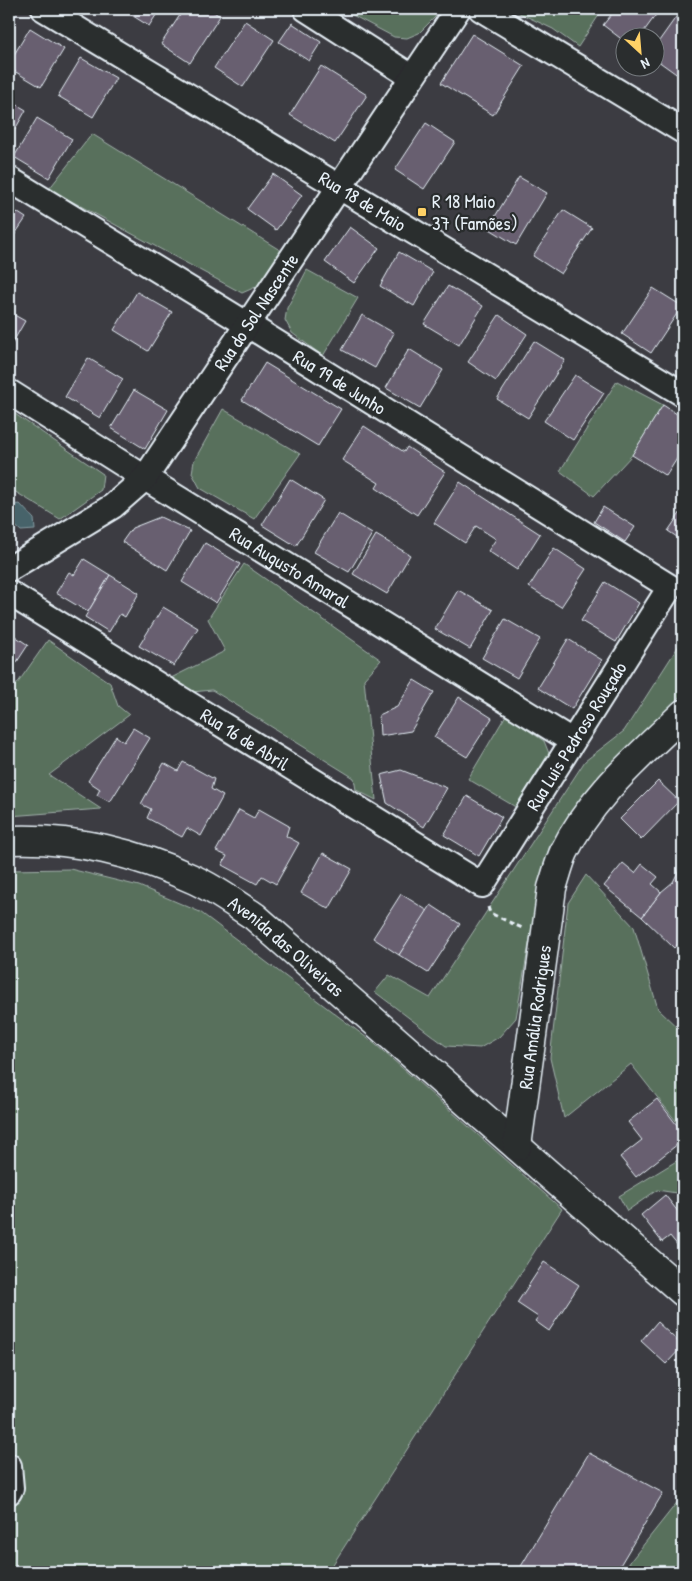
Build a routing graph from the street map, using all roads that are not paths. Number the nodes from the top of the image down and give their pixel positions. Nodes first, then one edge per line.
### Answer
1 (44, 9) edge
2 (306, 9) edge
3 (458, 9) edge
4 (480, 9) edge
5 (412, 77) junction
6 (683, 131) edge
7 (9, 179) edge
8 (340, 187) junction
9 (248, 324) junction
10 (9, 392) edge
11 (683, 394) edge
12 (145, 478) junction
13 (9, 569) edge
14 (670, 587) joint
15 (9, 593) edge
16 (683, 714) edge
17 (572, 742) junction
18 (9, 840) edge
19 (482, 884) joint
20 (517, 1146) junction
21 (683, 1292) edge
22 (9, 1466) edge
23 (9, 1492) edge

1 - 8 street, Rua 18 de Maio
2 - 5 street
3 - 5 street, Rua do Sol Nascente
4 - 6 street
5 - 8 street, Rua do Sol Nascente
7 - 9 street, Rua 19 de Junho
8 - 9 street, Rua do Sol Nascente
8 - 11 street, Rua 18 de Maio
9 - 12 street, Rua do Sol Nascente
9 - 14 street, Rua 19 de Junho
10 - 12 street, Rua Augusto Amaral
12 - 13 street, Rua do Sol Nascente
12 - 17 street, Rua Augusto Amaral
14 - 17 street, Rua Luis Pedroso Rouçado
15 - 19 street, Rua 16 de Abril
16 - 20 street, Rua Amália Rodrigues
17 - 19 street, Rua Luis Pedroso Rouçado
18 - 20 street, Avenida das Oliveiras
20 - 21 street
22 - 23 street

